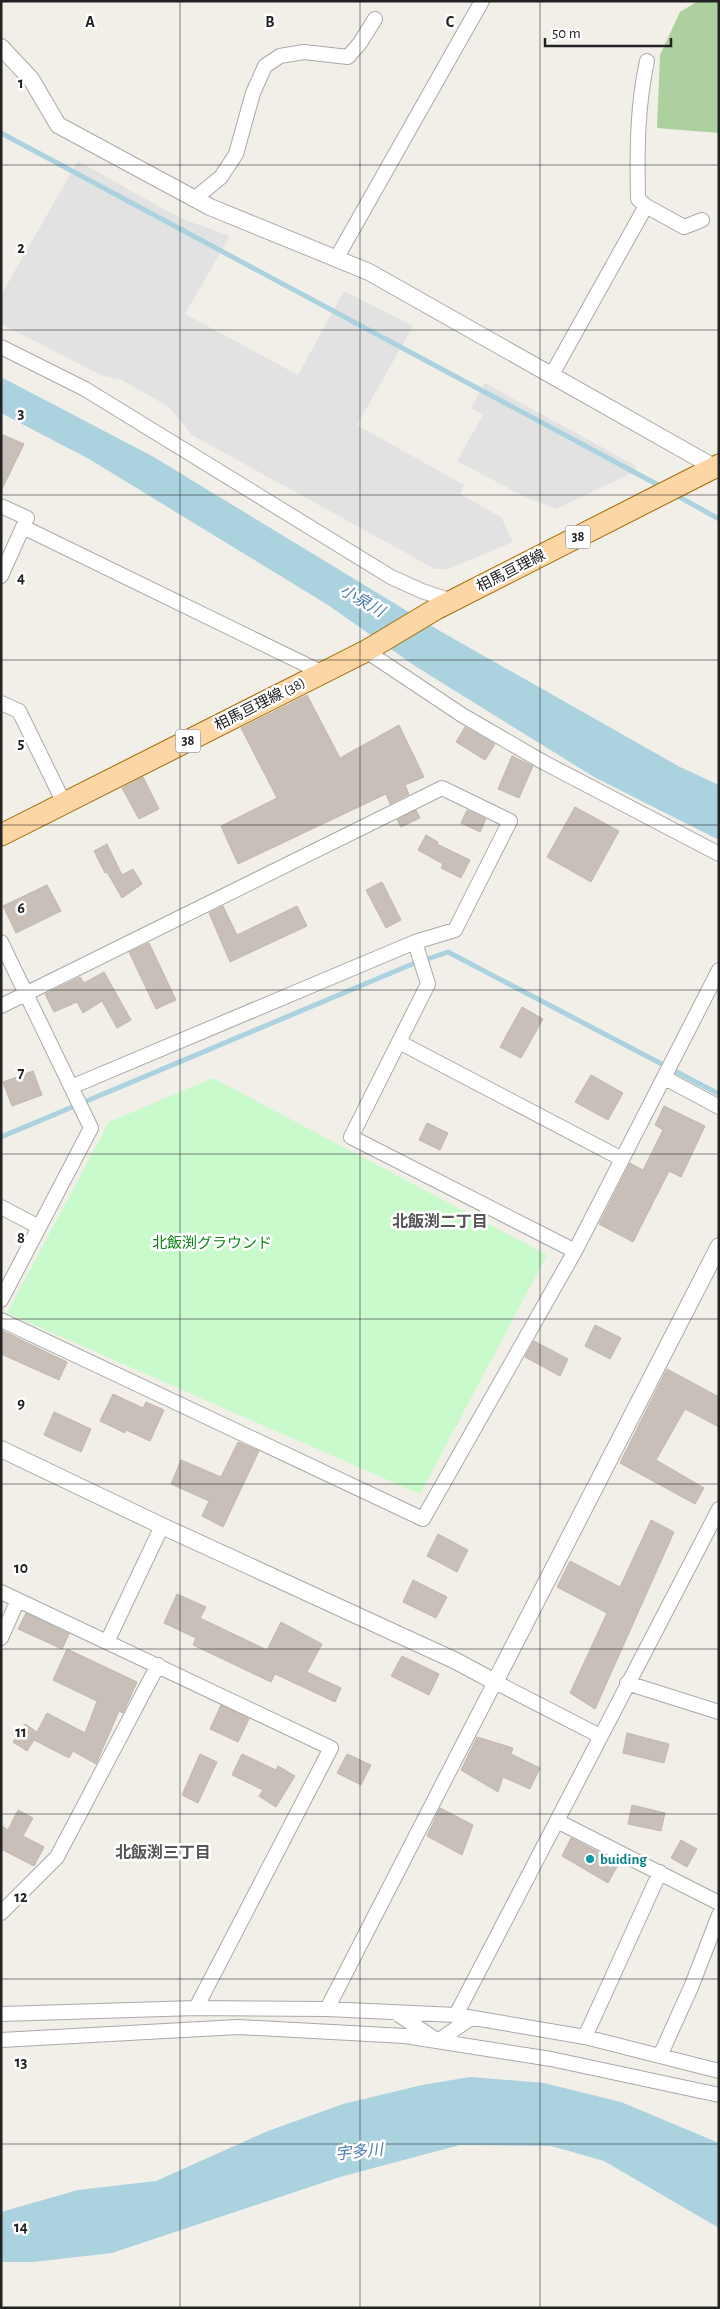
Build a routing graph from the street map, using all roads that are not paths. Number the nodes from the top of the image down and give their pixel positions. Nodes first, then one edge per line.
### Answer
1 (482, 1) edge
2 (375, 19) dead end
3 (1, 48) edge
4 (648, 61) dead end
5 (194, 199) junction
6 (646, 206) junction
7 (702, 220) dead end
8 (336, 259) junction
9 (1, 347) edge
10 (551, 376) junction
11 (717, 468) edge
12 (1, 506) edge
13 (23, 527) junction
14 (1, 576) edge
15 (444, 605) junction
16 (370, 649) junction
17 (323, 673) junction
18 (1, 703) edge
19 (64, 803) junction
20 (1, 835) edge
21 (719, 854) edge
22 (1, 942) edge
23 (416, 945) junction
24 (719, 970) edge
25 (26, 993) junction
26 (1, 1006) edge
27 (399, 1042) junction
28 (668, 1072) junction
29 (72, 1091) junction
30 (719, 1107) edge
31 (622, 1159) junction
32 (1, 1208) edge
33 (39, 1227) junction
34 (719, 1246) edge
35 (575, 1251) junction
36 (1, 1300) edge
37 (1, 1320) edge
38 (1, 1449) edge
39 (719, 1509) edge
40 (162, 1526) junction
41 (1, 1592) edge
42 (18, 1600) junction
43 (1, 1638) edge
44 (107, 1642) junction
45 (158, 1665) junction
46 (495, 1682) junction
47 (627, 1683) junction
48 (719, 1712) edge
49 (600, 1736) junction
50 (557, 1820) junction
51 (660, 1872) junction
52 (719, 1903) edge
53 (1, 1914) edge
54 (719, 1915) edge
55 (196, 2008) junction
56 (326, 2009) junction
57 (395, 2012) junction
58 (1, 2014) edge
59 (456, 2015) junction
60 (471, 2018) junction
61 (585, 2037) junction
62 (1, 2040) edge
63 (438, 2041) junction
64 (660, 2056) junction
65 (691, 2064) junction
66 (719, 2071) edge
67 (719, 2095) edge

1 - 8 street
2 - 5 street
3 - 5 street
4 - 6 street
5 - 8 street
6 - 7 street
6 - 10 street
8 - 10 street
9 - 15 street
10 - 11 street
11 - 15 main road, 相馬亘理線 / 38
12 - 13 street
13 - 14 street
13 - 17 street
15 - 16 main road, 相馬亘理線 (38) / 38
16 - 17 main road, 相馬亘理線 (38) / 38
16 - 21 street
17 - 19 main road, 相馬亘理線 (38) / 38
18 - 19 street
19 - 20 main road, 相馬亘理線 (38) / 38
22 - 25 street
23 - 25 street
23 - 27 street
23 - 29 street
24 - 28 street
25 - 26 street
25 - 29 street
27 - 31 street
27 - 35 street
28 - 30 street
28 - 31 street
29 - 33 street
31 - 35 street
32 - 33 street
33 - 36 street
34 - 46 street
35 - 37 street
38 - 40 street
39 - 47 street
40 - 44 street
40 - 46 street
41 - 42 street
42 - 43 street
42 - 44 street
44 - 45 street
45 - 53 street
45 - 55 street
46 - 49 street
46 - 56 street
47 - 48 street
47 - 49 street
49 - 50 street
50 - 51 street
50 - 59 street
51 - 52 street
51 - 61 street
54 - 64 street
55 - 56 street
55 - 58 street
56 - 57 street
57 - 59 street
57 - 63 street
59 - 60 street
60 - 61 street
60 - 63 street
61 - 64 street
62 - 63 street
63 - 67 street
64 - 65 street
65 - 66 street
65 - 67 street

